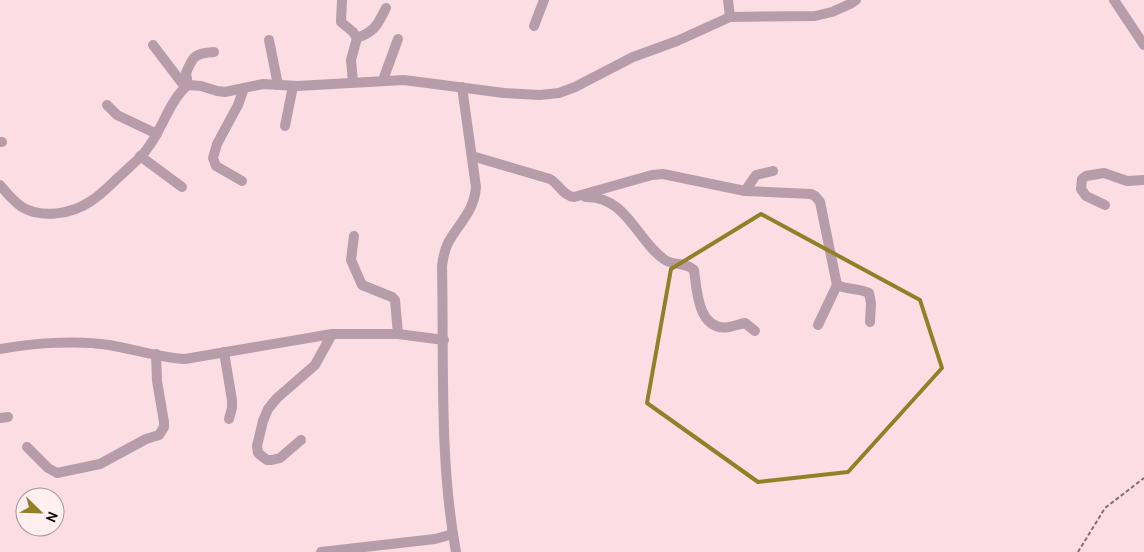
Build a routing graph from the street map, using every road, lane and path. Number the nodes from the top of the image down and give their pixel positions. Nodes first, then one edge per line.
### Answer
1 (342, 0) edge
2 (544, 0) edge
3 (728, 0) edge
4 (1114, 0) edge
5 (852, 2) edge
6 (386, 8) dead end
7 (730, 18) junction
8 (534, 26) dead end
9 (1140, 33) edge
10 (357, 38) junction
11 (398, 38) dead end
12 (269, 40) dead end
13 (153, 45) dead end
14 (1144, 45) edge
15 (214, 52) dead end
16 (383, 80) junction
17 (353, 82) junction
18 (278, 85) junction
19 (187, 86) junction
20 (293, 86) junction
21 (462, 87) junction
22 (244, 88) junction
23 (107, 105) dead end
24 (285, 126) dead end
25 (157, 134) junction
26 (140, 156) junction
27 (472, 156) junction
28 (773, 171) dead end
29 (1144, 180) edge
30 (242, 181) dead end
31 (0, 186) edge
32 (182, 188) dead end
33 (744, 191) junction
34 (574, 198) junction
35 (1105, 205) dead end
36 (354, 236) dead end
37 (837, 285) junction
38 (870, 322) dead end
39 (818, 324) dead end
40 (755, 331) dead end
41 (332, 334) junction
42 (398, 334) junction
43 (444, 340) junction
44 (0, 349) edge
45 (224, 352) junction
46 (156, 354) junction
47 (229, 419) dead end
48 (301, 440) dead end
49 (27, 448) dead end
50 (1144, 478) edge
51 (453, 534) junction
52 (321, 552) edge
53 (456, 552) edge
54 (1078, 552) edge

1 - 10 street
2 - 8 street
3 - 7 street
4 - 9 street
5 - 7 street
6 - 10 street
7 - 21 street
9 - 14 street
10 - 17 street
11 - 16 street
12 - 18 street
13 - 19 street
15 - 19 street
16 - 17 street
16 - 21 street
17 - 20 street
18 - 20 street
18 - 22 street
19 - 22 street
19 - 25 street
20 - 24 street
21 - 27 street
22 - 30 street
23 - 25 street
25 - 26 street
26 - 31 street
26 - 32 street
27 - 34 street
27 - 43 street
28 - 33 street
29 - 35 street
33 - 34 street
33 - 37 street
34 - 40 street
36 - 42 street
37 - 38 street
37 - 39 street
41 - 42 street
41 - 45 street
41 - 48 street
42 - 43 street
43 - 51 street
44 - 46 street
45 - 46 street
45 - 47 street
46 - 49 street
50 - 54 path
51 - 52 street
51 - 53 street

